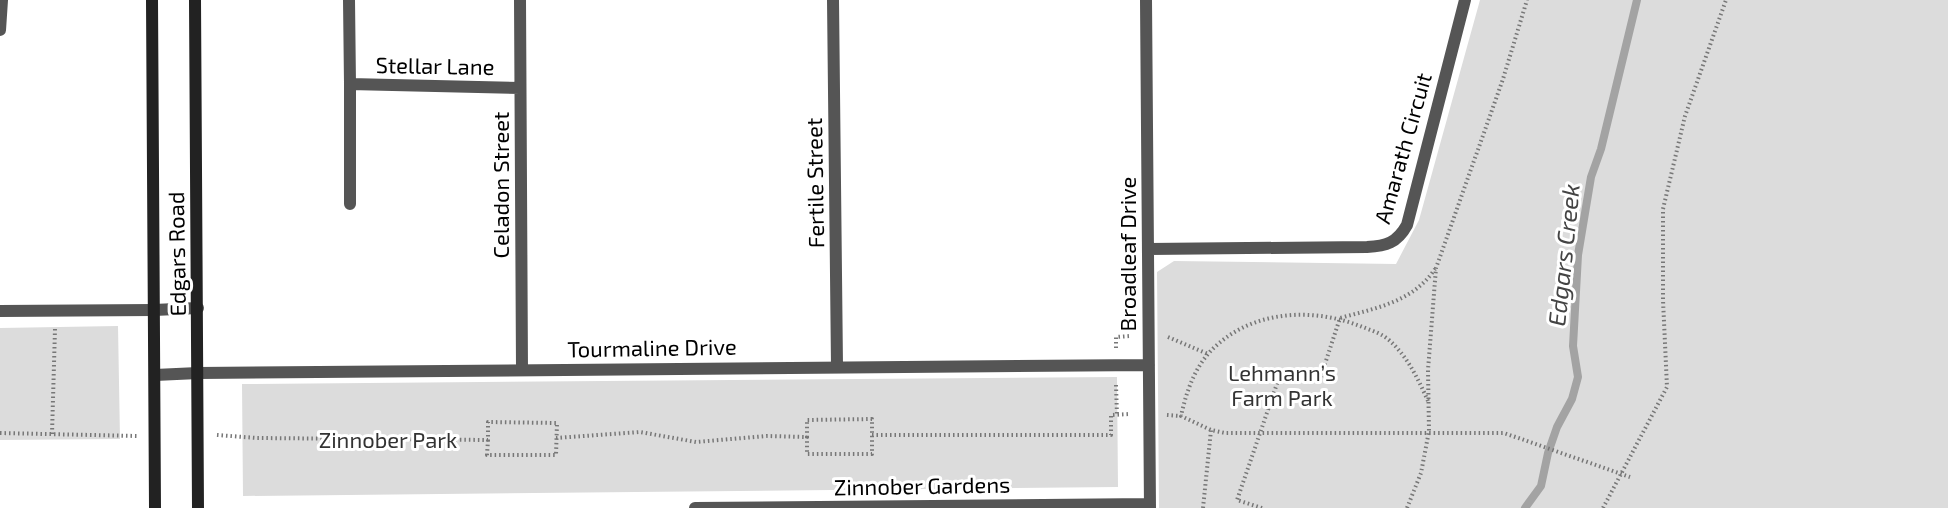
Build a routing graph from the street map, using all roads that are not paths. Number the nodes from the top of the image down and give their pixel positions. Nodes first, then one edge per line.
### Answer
1 (2, 0) edge
2 (152, 0) edge
3 (195, 0) edge
4 (349, 0) edge
5 (520, 0) edge
6 (833, 0) edge
7 (1146, 0) edge
8 (1465, 0) edge
9 (0, 30) edge
10 (350, 84) junction
11 (520, 88) junction
12 (350, 204) dead end
13 (1149, 249) junction
14 (198, 308) junction
15 (154, 310) junction
16 (0, 311) edge
17 (1149, 365) junction
18 (837, 366) junction
19 (522, 369) junction
20 (198, 373) junction
21 (155, 375) junction
22 (1150, 506) edge
23 (155, 508) edge
24 (198, 508) edge
25 (695, 508) edge
26 (837, 508) edge

1 - 9 street
2 - 15 main road, Edgars Road
3 - 14 main road, Edgars Road
4 - 10 street, Stellar Lane
5 - 11 street, Celadon Street
6 - 18 street, Fertile Street
7 - 13 street, Broadleaf Drive
8 - 13 street, Amarath Circuit
10 - 11 street, Stellar Lane
10 - 12 street, Stellar Lane
11 - 19 street, Celadon Street
13 - 17 street, Broadleaf Drive
14 - 15 street
14 - 20 main road, Edgars Road
15 - 16 street
15 - 21 main road, Edgars Road
17 - 18 street, Tourmaline Drive
17 - 22 street, Broadleaf Drive
18 - 19 street, Tourmaline Drive
19 - 20 street, Tourmaline Drive
20 - 21 street, Tourmaline Drive
20 - 24 main road, Edgars Road
21 - 23 main road, Edgars Road
22 - 26 street, Zinnober Gardens
25 - 26 street, Zinnober Gardens

